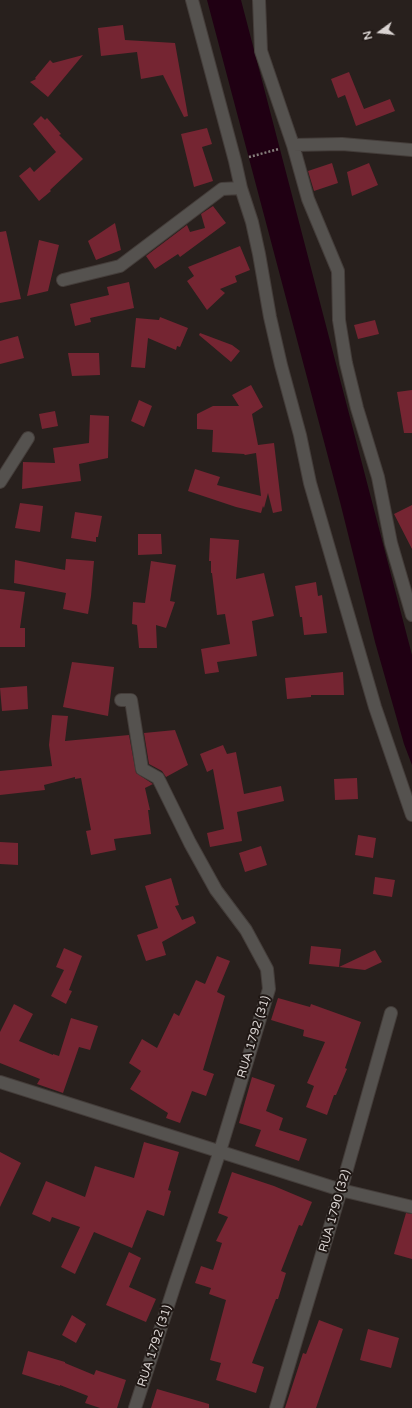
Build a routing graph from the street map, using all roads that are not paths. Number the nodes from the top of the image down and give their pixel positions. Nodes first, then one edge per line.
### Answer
1 (192, 0) edge
2 (258, 0) edge
3 (293, 145) junction
4 (412, 150) edge
5 (241, 188) junction
6 (62, 280) dead end
7 (28, 438) dead end
8 (0, 482) edge
9 (412, 615) edge
10 (121, 700) dead end
11 (412, 815) edge
12 (391, 1013) dead end
13 (0, 1082) edge
14 (220, 1151) junction
15 (342, 1190) junction
16 (412, 1207) edge
17 (135, 1408) edge
18 (276, 1408) edge

1 - 5 street
2 - 3 street
3 - 4 street
3 - 9 street
5 - 6 street
5 - 11 street
7 - 8 street
10 - 14 street, RUA 1792 (31)
12 - 15 street, RUA 1790 (32)
13 - 14 street
14 - 15 street
14 - 17 street, RUA 1792 (31)
15 - 16 street
15 - 18 street, RUA 1790 (32)

